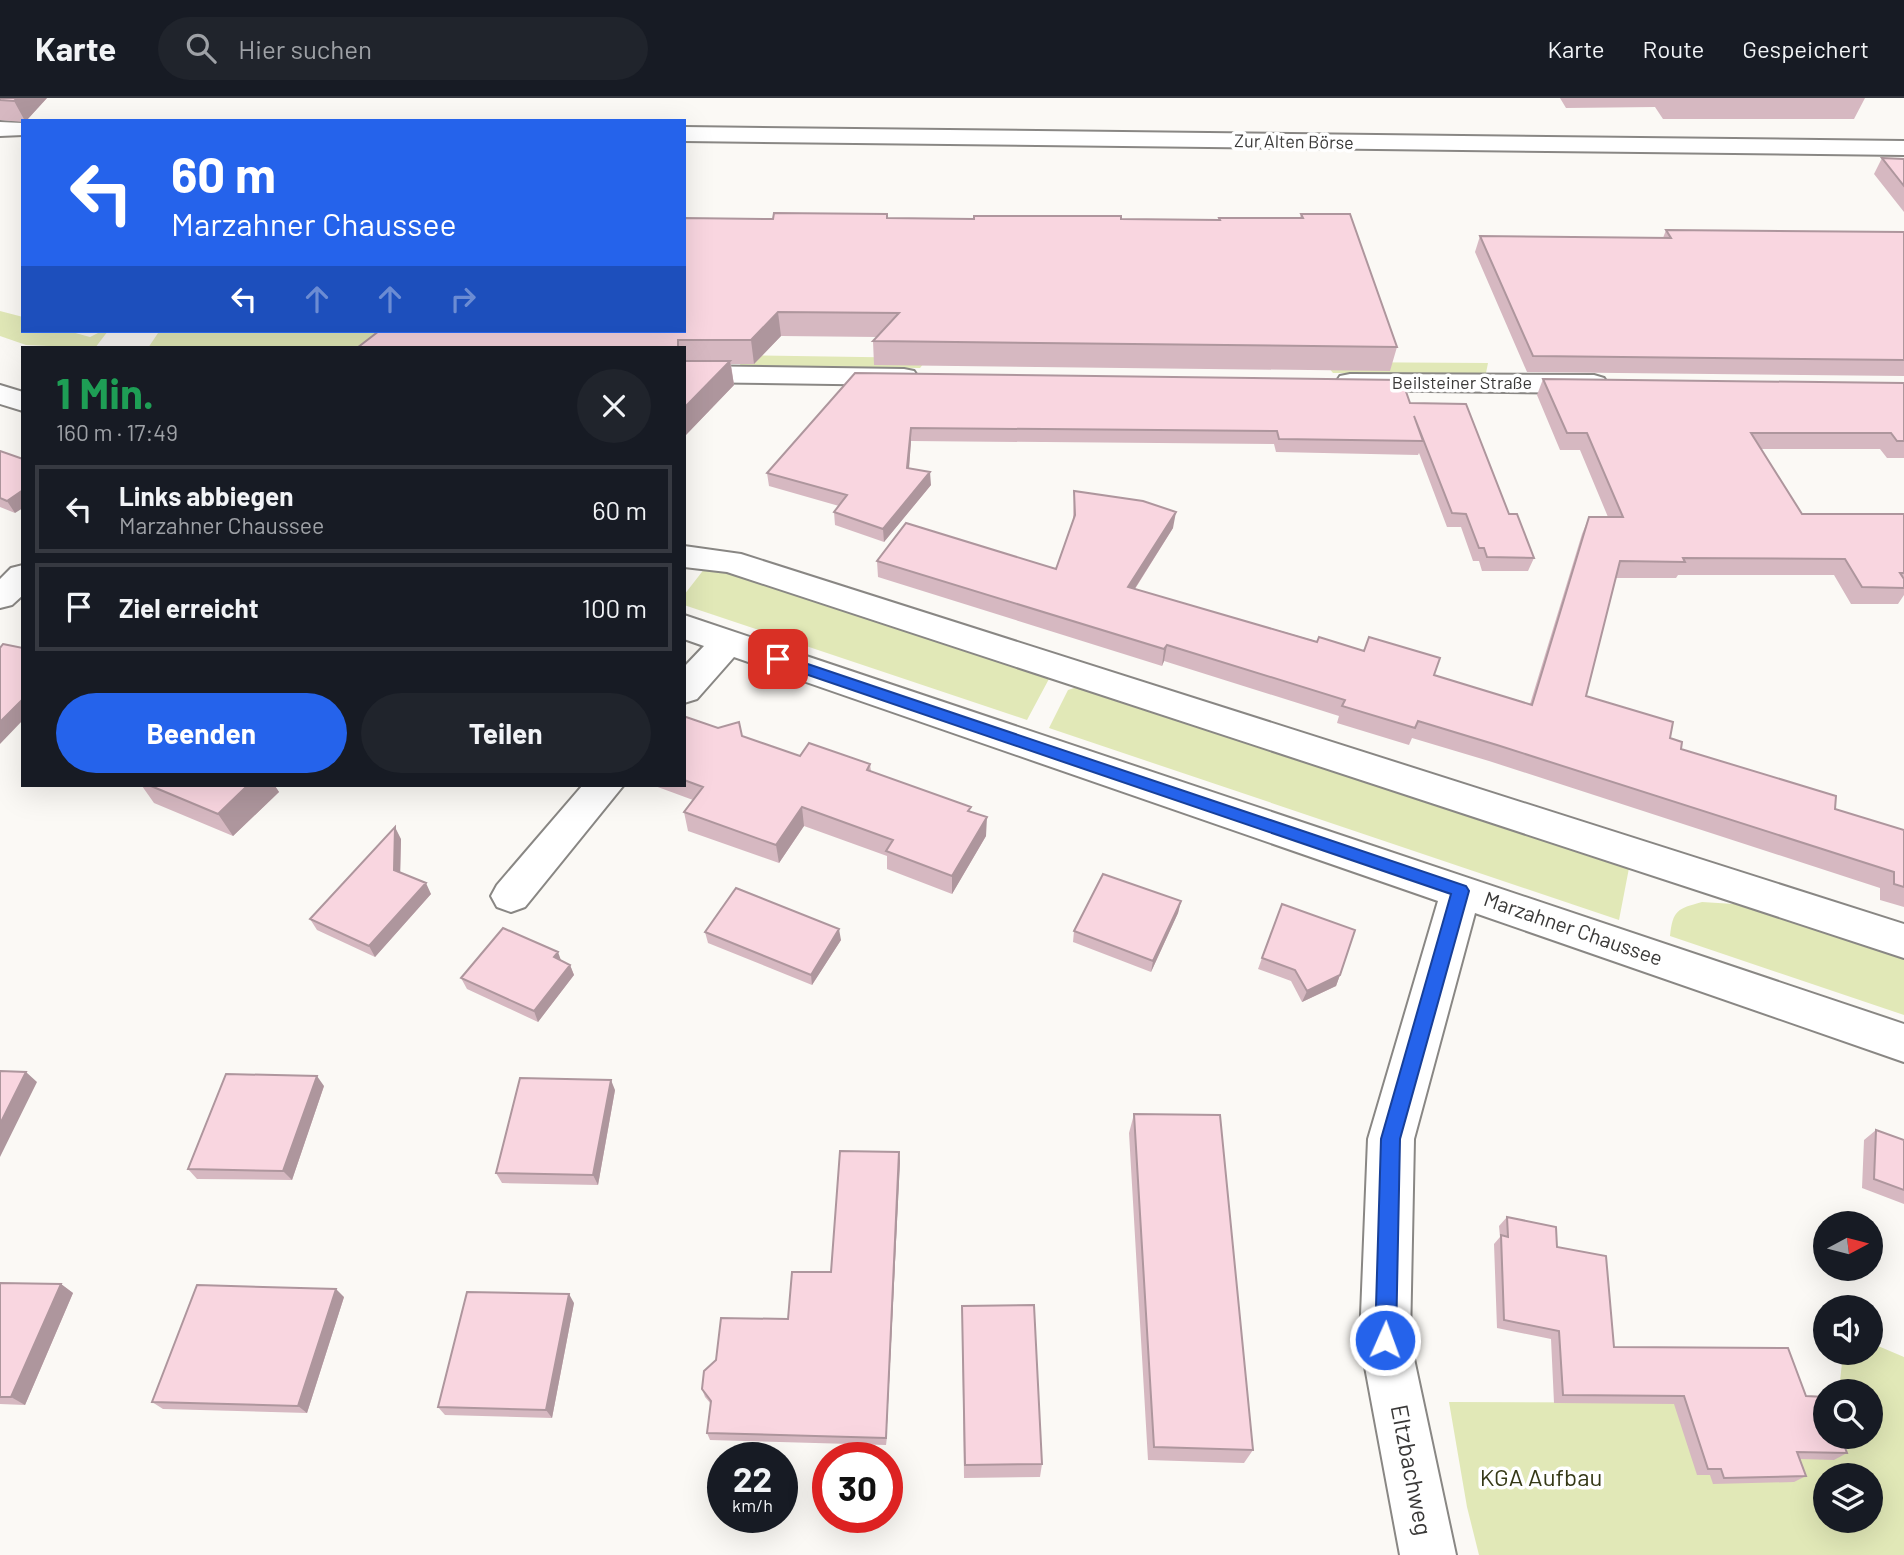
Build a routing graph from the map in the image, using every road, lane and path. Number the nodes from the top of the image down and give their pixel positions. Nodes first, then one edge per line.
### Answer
1 (686, 134) edge
2 (1904, 148) edge
3 (686, 374) edge
4 (933, 377) edge
5 (1321, 382) edge
6 (1627, 384) edge
7 (0, 394) edge
8 (21, 401) edge
9 (686, 556) edge
10 (21, 578) edge
11 (0, 597) edge
12 (686, 628) edge
13 (728, 642) junction
14 (686, 688) edge
15 (603, 787) edge
16 (1461, 891) junction
17 (510, 896) dead end
18 (1904, 941) edge
19 (1904, 1042) edge
20 (1428, 1555) edge

1 - 2 street, Zur Alten Börse
3 - 4 street
5 - 6 street, Beilsteiner Straße
7 - 8 street
9 - 18 street
10 - 11 street
12 - 13 street, Marzahner Chaussee
13 - 14 street
13 - 16 street, Marzahner Chaussee
15 - 17 street
16 - 19 street, Marzahner Chaussee
16 - 20 street, Eltzbachweg

